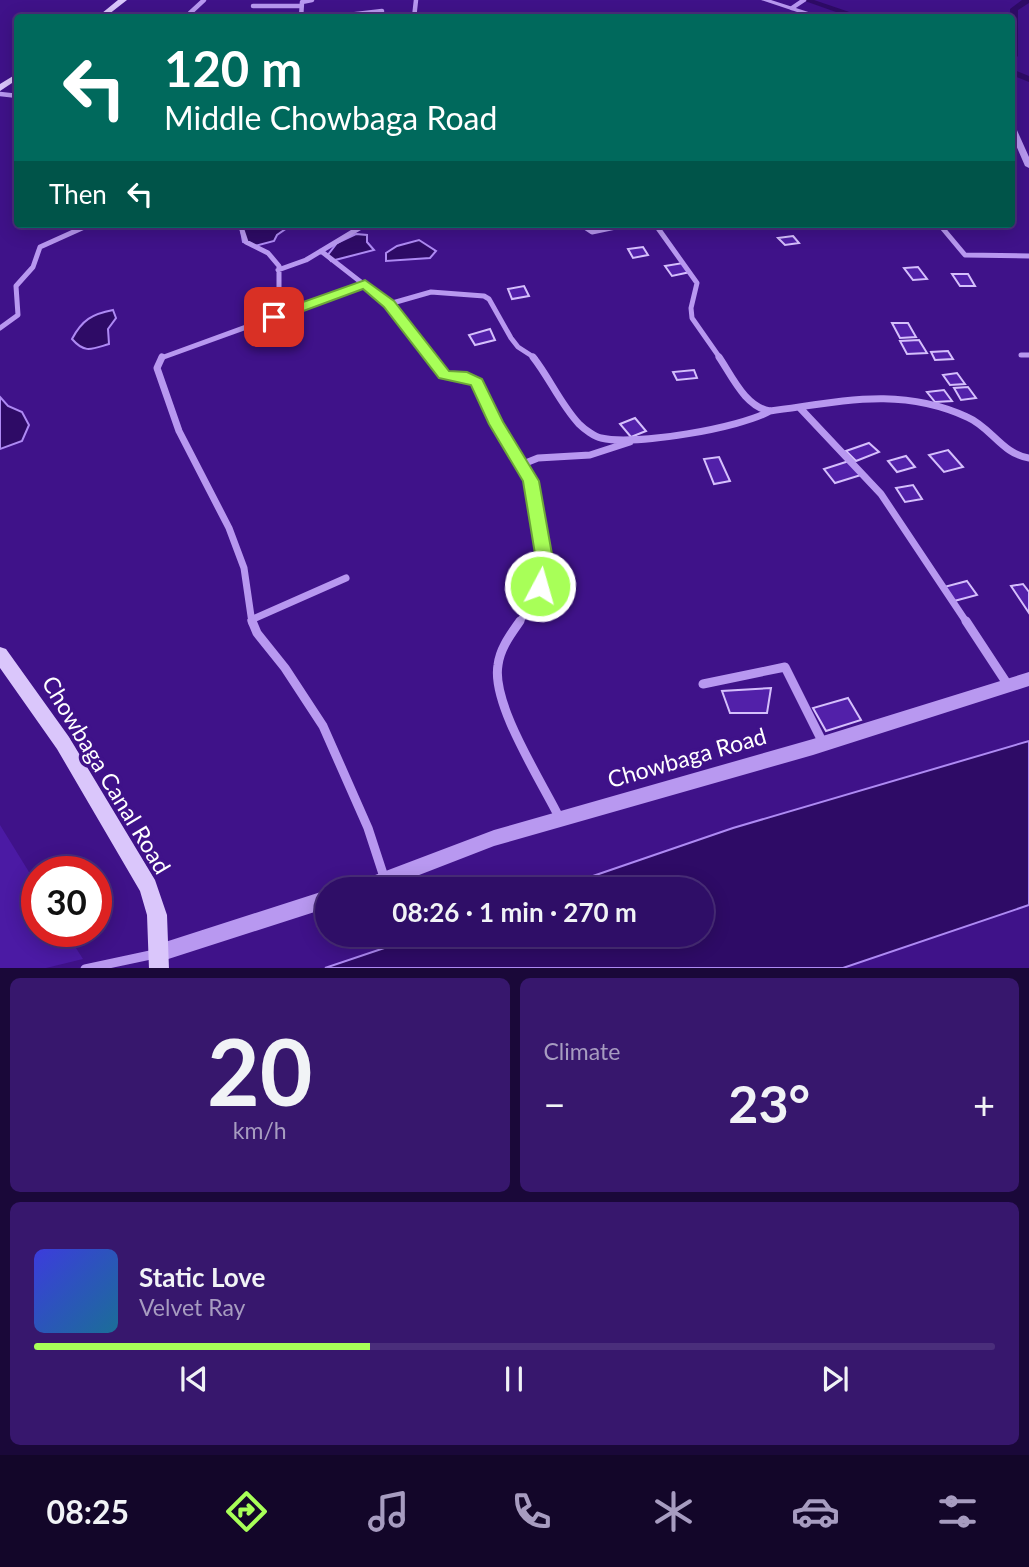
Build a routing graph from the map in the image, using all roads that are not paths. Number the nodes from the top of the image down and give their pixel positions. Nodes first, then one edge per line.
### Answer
1 (123, 0) edge
2 (204, 0) edge
3 (312, 0) edge
4 (319, 0) edge
5 (764, 0) edge
6 (804, 0) edge
7 (253, 6) dead end
8 (301, 6) junction
9 (795, 6) junction
10 (382, 11) dead end
11 (190, 13) dead end
12 (104, 14) edge
13 (301, 14) edge
14 (356, 14) edge
15 (814, 14) edge
16 (1015, 135) edge
17 (1029, 166) edge
18 (80, 228) edge
19 (241, 228) edge
20 (359, 228) edge
21 (586, 228) edge
22 (612, 228) edge
23 (658, 228) edge
24 (942, 228) edge
25 (321, 251) junction
26 (1029, 256) edge
27 (278, 270) junction
28 (365, 284) junction
29 (389, 304) junction
30 (274, 317) junction
31 (0, 328) edge
32 (1021, 355) dead end
33 (1029, 355) edge
34 (800, 408) junction
35 (770, 411) junction
36 (637, 439) junction
37 (1029, 458) edge
38 (523, 464) junction
39 (346, 578) dead end
40 (251, 620) junction
41 (0, 654) edge
42 (1029, 679) edge
43 (703, 684) dead end
44 (1008, 685) junction
45 (823, 744) junction
46 (561, 820) junction
47 (384, 877) edge
48 (395, 877) edge
49 (315, 903) edge
50 (159, 961) edge
51 (85, 968) edge

1 - 12 main road
2 - 11 street
3 - 4 street
3 - 8 street
5 - 9 street
6 - 9 street
7 - 8 street
8 - 13 street
9 - 15 street
10 - 14 street
16 - 17 street
18 - 31 street
19 - 27 street
20 - 25 street
21 - 22 street
23 - 35 street
24 - 26 street
25 - 27 street
25 - 28 street
27 - 30 street
28 - 29 street
28 - 30 street
29 - 36 street
29 - 38 street
30 - 40 street
32 - 33 street
34 - 35 street
34 - 37 street
34 - 44 street
35 - 36 street
36 - 38 street
38 - 46 street
39 - 40 street
40 - 47 street
41 - 50 main road, Chowbaga Canal Road
42 - 44 street, Chowbaga Road
43 - 45 street
44 - 45 street, Chowbaga Road
45 - 46 street, Chowbaga Road
46 - 48 street, Chowbaga Road
49 - 50 street
50 - 51 street

